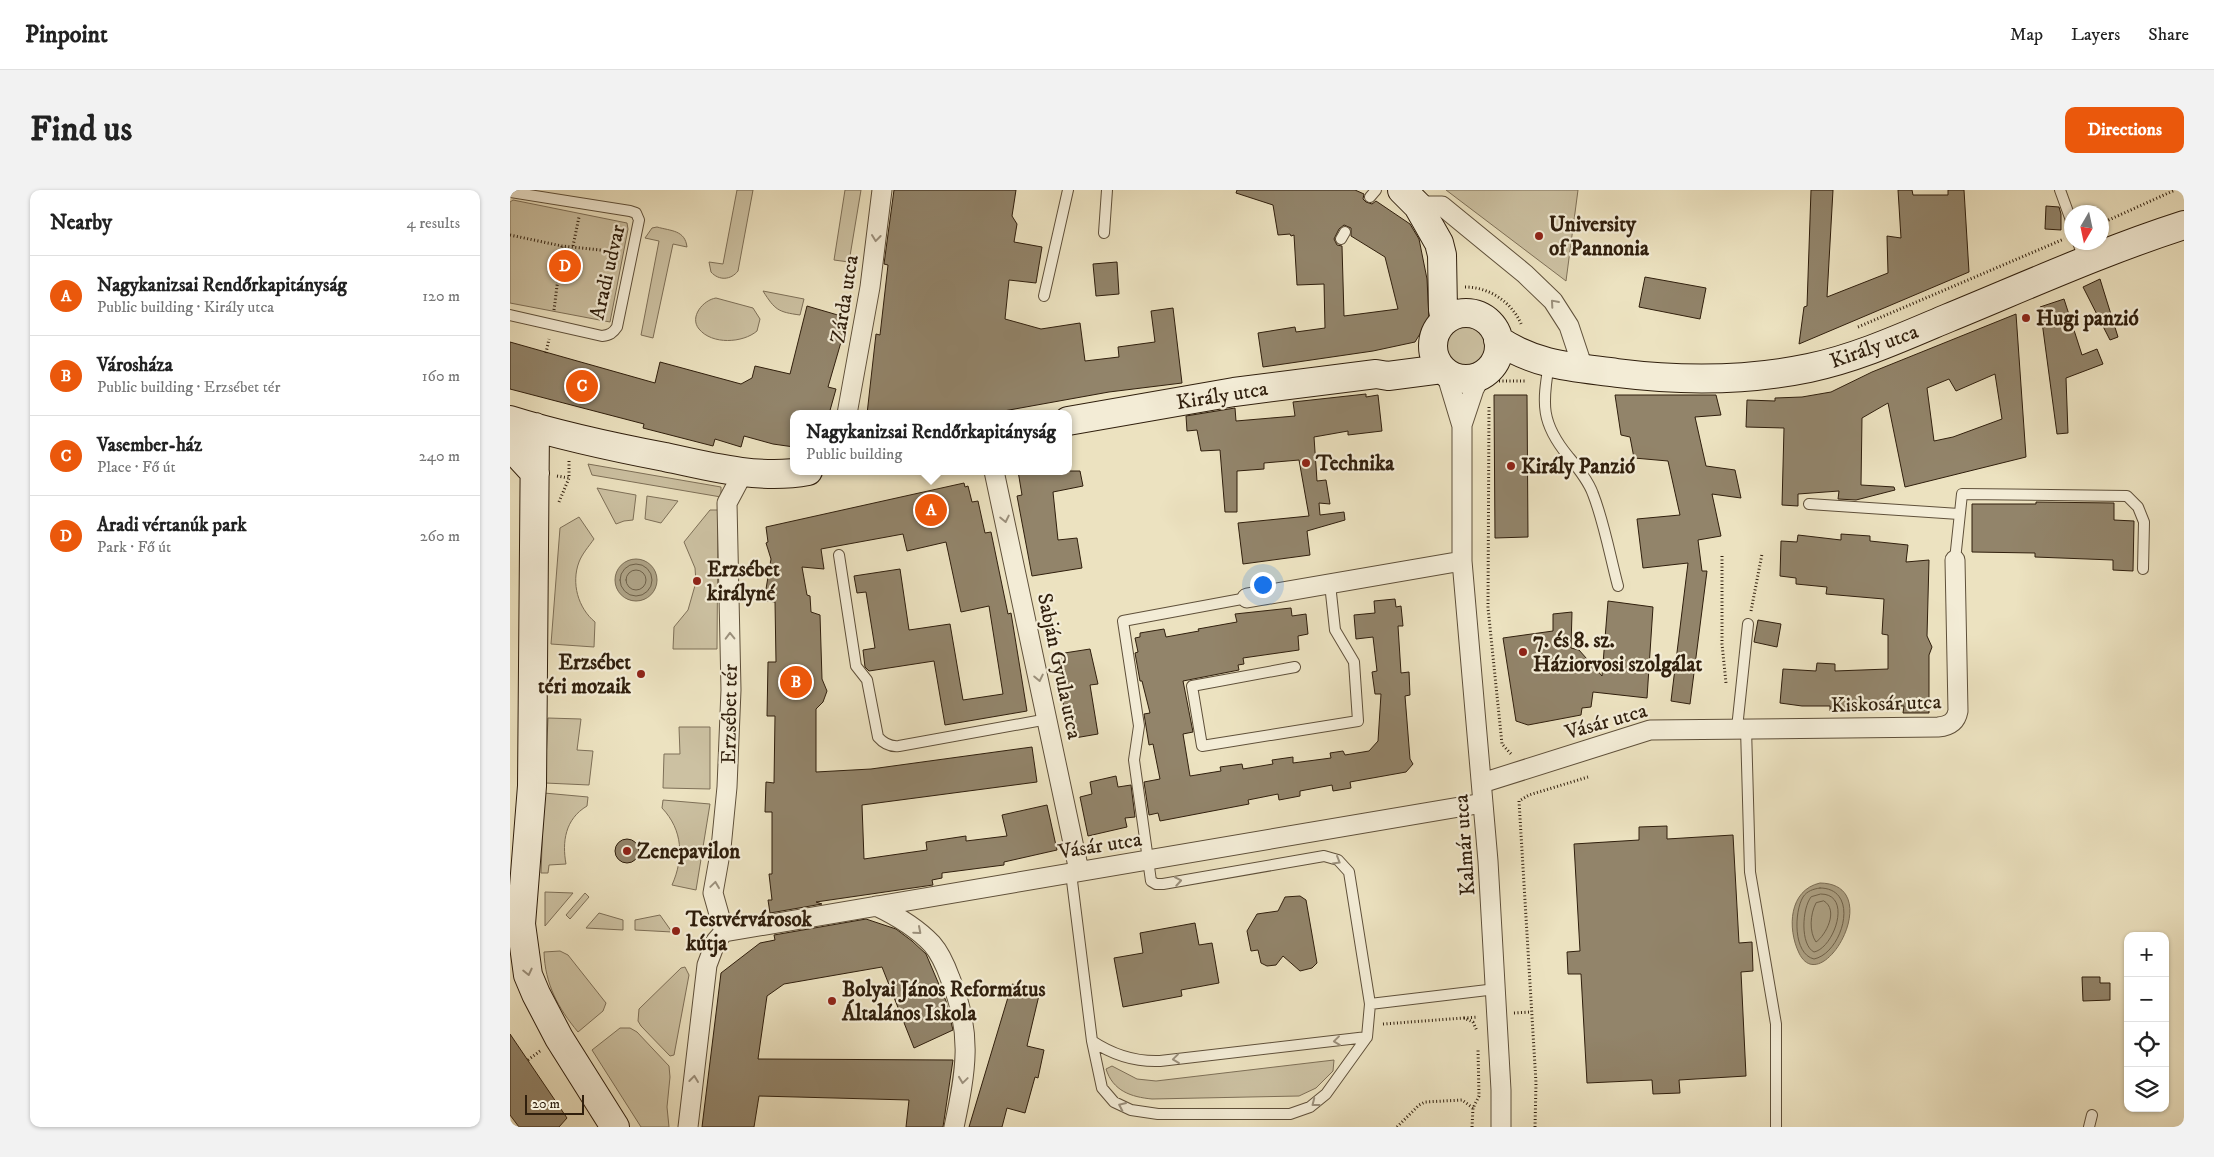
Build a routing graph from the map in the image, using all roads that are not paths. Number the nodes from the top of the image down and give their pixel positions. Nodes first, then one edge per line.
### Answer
1 (882, 190) edge
2 (1068, 190) edge
3 (1107, 190) edge
4 (2060, 190) edge
5 (510, 192) edge
6 (1410, 198) edge
7 (2065, 205) edge
8 (2183, 228) edge
9 (1104, 233) dead end
10 (2081, 252) edge
11 (1442, 255) junction
12 (1044, 296) dead end
13 (510, 315) edge
14 (1479, 316) junction
15 (1439, 329) junction
16 (1498, 340) junction
17 (1580, 357) junction
18 (1547, 370) junction
19 (1444, 371) junction
20 (1376, 374) junction
21 (1488, 376) junction
22 (849, 410) edge
23 (1072, 420) edge
24 (522, 424) edge
25 (1462, 426) junction
26 (510, 446) edge
27 (744, 471) junction
28 (535, 473) junction
29 (790, 473) edge
30 (995, 475) edge
31 (1809, 504) dead end
32 (1959, 514) junction
33 (839, 555) dead end
34 (1955, 560) joint
35 (1462, 561) junction
36 (2143, 569) dead end
37 (1330, 584) junction
38 (1618, 586) dead end
39 (1246, 598) joint
40 (1748, 624) road end
41 (1295, 667) dead end
42 (1048, 719) junction
43 (1742, 728) junction
44 (1482, 783) junction
45 (1483, 804) junction
46 (1148, 860) junction
47 (1075, 872) junction
48 (876, 906) junction
49 (516, 922) edge
50 (724, 932) junction
51 (1496, 989) junction
52 (1370, 1004) junction
53 (1367, 1037) junction
54 (1092, 1041) junction
55 (2092, 1115) dead end
56 (615, 1127) edge
57 (688, 1127) edge
58 (954, 1127) edge
59 (1501, 1127) edge
60 (1776, 1127) edge
61 (2089, 1127) edge

1 -> 22 street, Zárda utca
2 - 12 lane
3 - 9 lane
4 - 7 lane
5 - 13 lane, Aradi udvar
6 - 11 street
17 -> 6 street
8 - 10 street, Király utca
10 - 17 street, Király utca
11 - 14 street
11 - 15 street
14 - 15 street
14 - 16 street
15 - 19 street
15 - 20 street, Király utca
16 - 18 street, Király utca
16 - 21 street
17 - 18 street, Király utca
18 - 21 street, Király utca
18 - 38 lane
19 - 20 street, Király utca
19 - 21 street
19 - 25 street, Kalmár utca
20 - 23 street, Király utca
21 - 25 street, Kalmár utca
24 - 27 street
24 - 28 street
25 - 35 street, Kalmár utca
26 - 28 street
27 - 29 street
50 -> 27 street, Erzsébet tér
28 - 49 street
30 -> 42 street, Sabján Gyula utca
31 - 32 lane
32 - 34 lane
32 - 36 lane
33 - 42 lane
34 - 43 street, Kiskosár utca
35 - 37 street
35 - 44 street, Kalmár utca
37 - 39 street
37 - 41 lane
39 - 46 lane
40 - 43 lane
42 - 47 street, Sabján Gyula utca
43 - 44 street, Vásár utca
43 - 60 lane
44 - 45 street, Kalmár utca
45 - 46 street, Vásár utca
45 - 51 street, Kalmár utca
46 - 47 street, Vásár utca
46 -> 52 lane
47 - 48 street, Vásár utca
47 - 54 lane
48 - 50 street, Vásár utca
48 -> 58 street
49 -> 56 street
57 -> 50 street
51 - 52 lane
51 - 59 street, Kalmár utca
52 - 53 lane
53 -> 54 lane
53 -> 54 lane
55 - 61 lane

